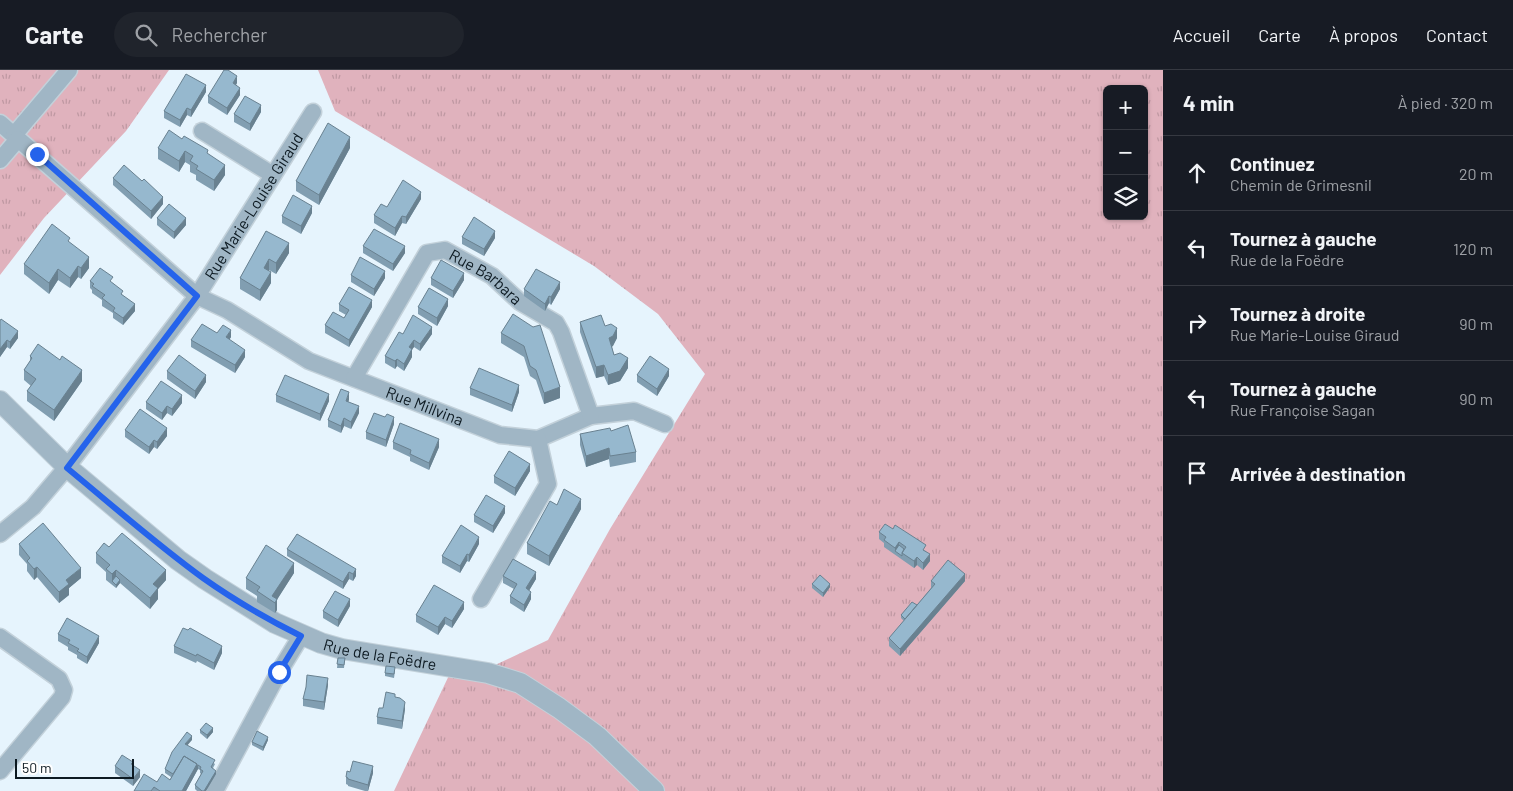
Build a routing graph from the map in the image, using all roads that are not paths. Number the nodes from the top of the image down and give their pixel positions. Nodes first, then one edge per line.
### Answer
1 (69, 70) edge
2 (313, 112) dead end
3 (0, 123) edge
4 (202, 131) dead end
5 (16, 137) junction
6 (0, 160) edge
7 (273, 175) junction
8 (197, 296) junction
9 (354, 378) junction
10 (0, 401) edge
11 (591, 416) junction
12 (665, 424) dead end
13 (538, 440) junction
14 (67, 468) junction
15 (0, 534) edge
16 (481, 599) dead end
17 (301, 636) junction
18 (0, 637) edge
19 (0, 771) edge
20 (215, 791) edge
21 (654, 791) edge

1 - 5 street
2 - 7 street, Rue Marie-Louise Giraud
3 - 5 street, Rue Millvina
4 - 7 street
5 - 6 street
5 - 8 street, Rue Millvina
7 - 8 street, Rue Marie-Louise Giraud
8 - 9 street, Rue Millvina
8 - 14 street, Rue Marie-Louise Giraud
9 - 11 street, Rue Barbara
9 - 13 street, Rue Millvina
10 - 14 street, Rue de la Foëdre
11 - 12 street
11 - 13 street
13 - 16 street
14 - 15 street, Rue Marie-Louise Giraud
14 - 17 street, Rue de la Foëdre
17 - 20 street
17 - 21 street, Rue de la Foëdre
18 - 19 street

